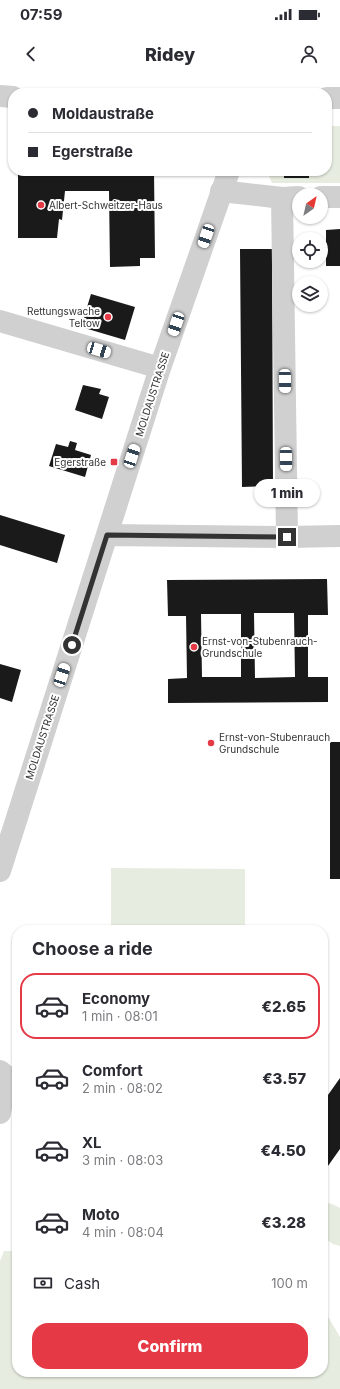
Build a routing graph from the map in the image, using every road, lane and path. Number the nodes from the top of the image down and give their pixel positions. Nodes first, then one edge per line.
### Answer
1 (227, 176) edge
2 (221, 191) junction
3 (328, 197) edge
4 (340, 197) edge
5 (291, 198) edge
6 (0, 321) edge
7 (160, 368) junction
8 (107, 535) junction
9 (340, 536) edge
10 (287, 537) junction
11 (0, 871) edge
12 (0, 1071) edge
13 (0, 1113) edge

1 - 2 street, MOLDAUSTRASSE
2 - 5 street
2 - 7 street, MOLDAUSTRASSE
3 - 4 street
5 - 10 street
6 - 7 street
7 - 8 street, MOLDAUSTRASSE
8 - 10 street
8 - 11 street, MOLDAUSTRASSE
9 - 10 street
12 - 13 street

